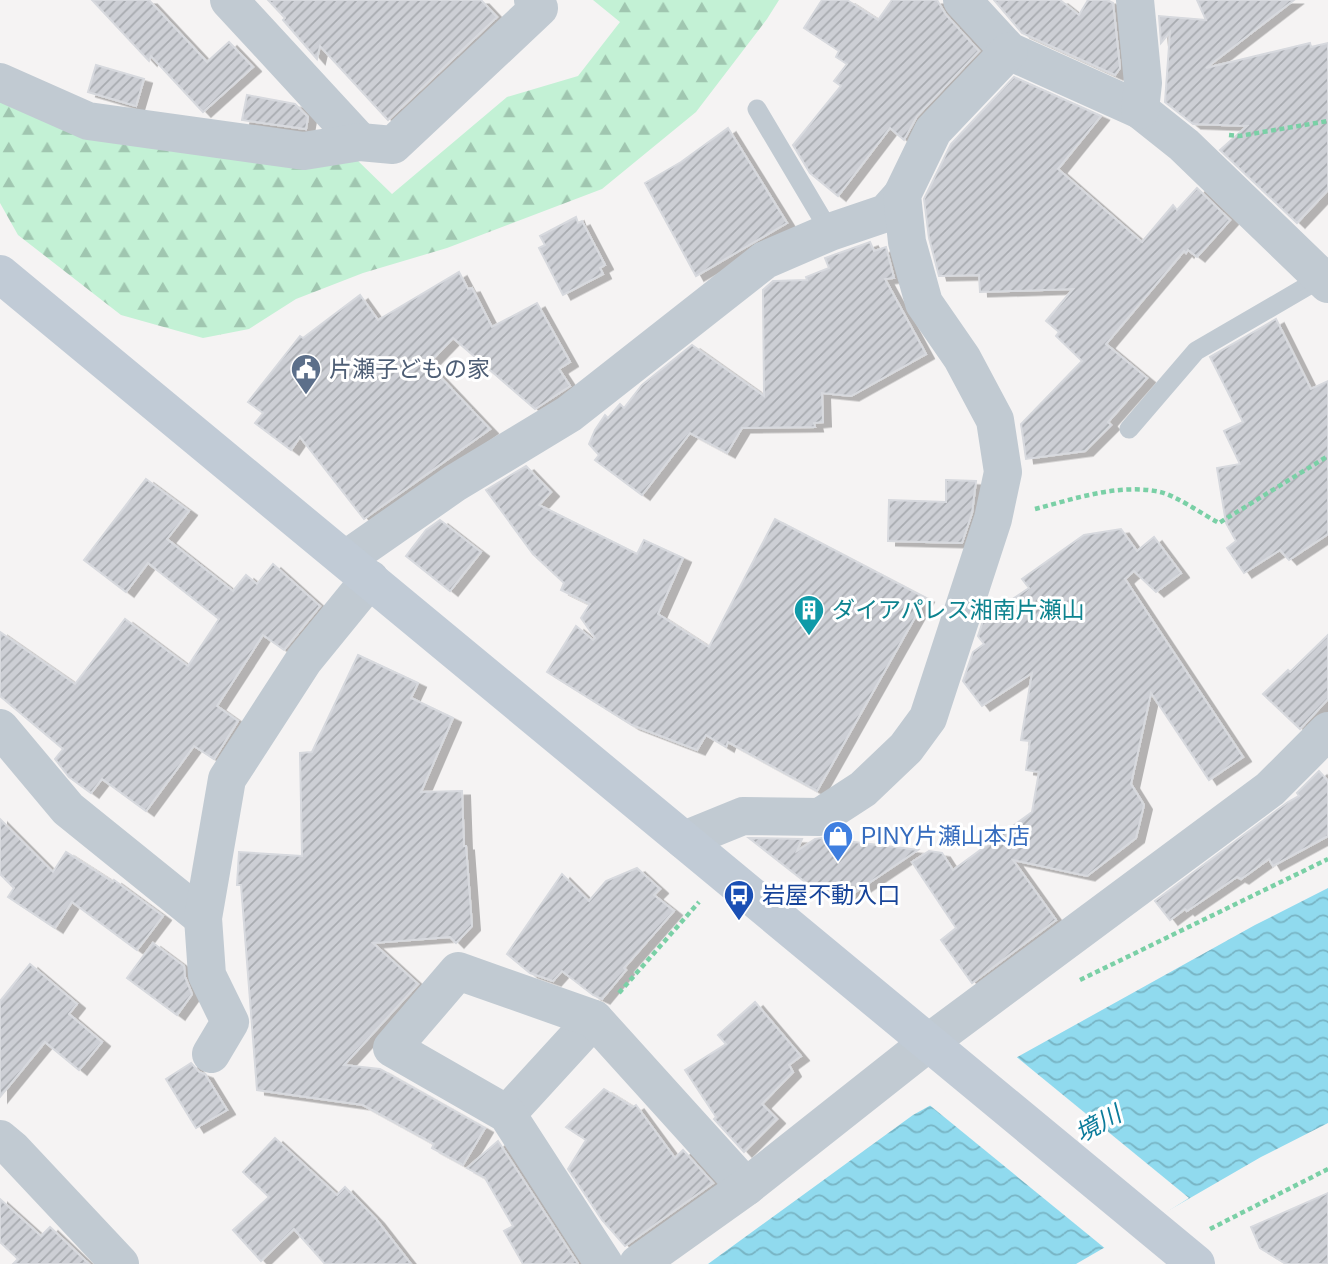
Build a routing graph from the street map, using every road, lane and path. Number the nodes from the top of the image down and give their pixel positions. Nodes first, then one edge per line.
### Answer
1 (229, 0) edge
2 (533, 0) edge
3 (1135, 0) edge
4 (966, 1) edge
5 (1009, 51) junction
6 (0, 82) edge
7 (757, 109) dead end
8 (1140, 110) junction
9 (1328, 121) edge
10 (360, 142) junction
11 (1184, 145) junction
12 (902, 195) junction
13 (830, 232) junction
14 (0, 274) edge
15 (1325, 281) edge
16 (1129, 429) dead end
17 (1328, 456) edge
18 (993, 519) junction
19 (358, 569) junction
20 (0, 728) edge
21 (1328, 731) edge
22 (684, 840) junction
23 (1328, 859) edge
24 (724, 874) junction
25 (203, 918) junction
26 (1072, 985) dead end
27 (594, 1019) junction
28 (928, 1043) junction
29 (211, 1054) dead end
30 (507, 1114) junction
31 (0, 1139) edge
32 (1328, 1169) edge
33 (746, 1187) junction
34 (1181, 1251) edge
35 (120, 1264) edge
36 (604, 1264) edge
37 (638, 1264) edge

1 - 10 street
2 - 10 street
3 - 8 street
4 - 5 street
5 - 8 street
5 - 12 street
6 - 10 street
7 - 13 lane
8 - 11 street
9 - 11 path
11 - 15 street
12 - 13 street
12 - 18 street
13 - 19 street
14 - 19 street
15 - 16 lane
17 - 18 path
18 - 22 street
19 - 22 street
19 - 25 street
20 - 25 street
21 - 28 street
22 - 24 street
23 - 26 path
24 - 27 path
24 - 28 street
25 - 29 street
27 - 30 street
27 - 30 street
27 - 33 street
28 - 33 street
28 - 34 street
30 - 36 street
31 - 35 street
32 - 34 path
33 - 37 street

